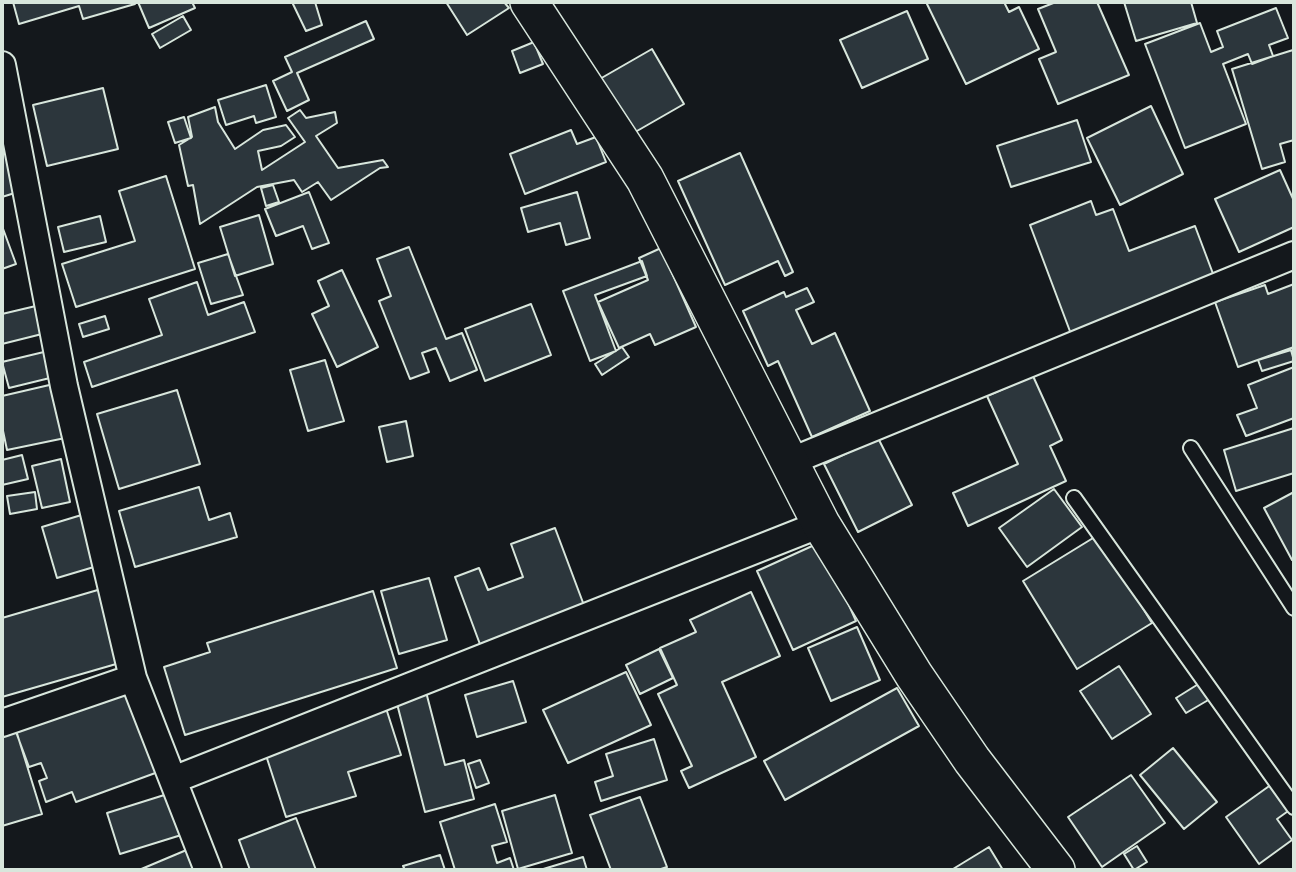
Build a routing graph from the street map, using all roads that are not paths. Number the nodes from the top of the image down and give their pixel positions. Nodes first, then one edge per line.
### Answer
1 (529, 2) edge
2 (2, 65) edge
3 (1294, 255) edge
4 (1191, 448) dead end
5 (789, 462) junction
6 (1074, 498) dead end
7 (821, 524) junction
8 (1294, 608) edge
9 (133, 678) junction
10 (2, 723) edge
11 (173, 780) junction
12 (1294, 807) edge
13 (208, 870) edge
14 (1056, 870) edge

1 - 5 street
2 - 9 street
3 - 5 street
4 - 8 lane
5 - 7 street
6 - 12 lane
7 - 11 street
7 - 14 street
9 - 10 street
9 - 11 street
11 - 13 street

